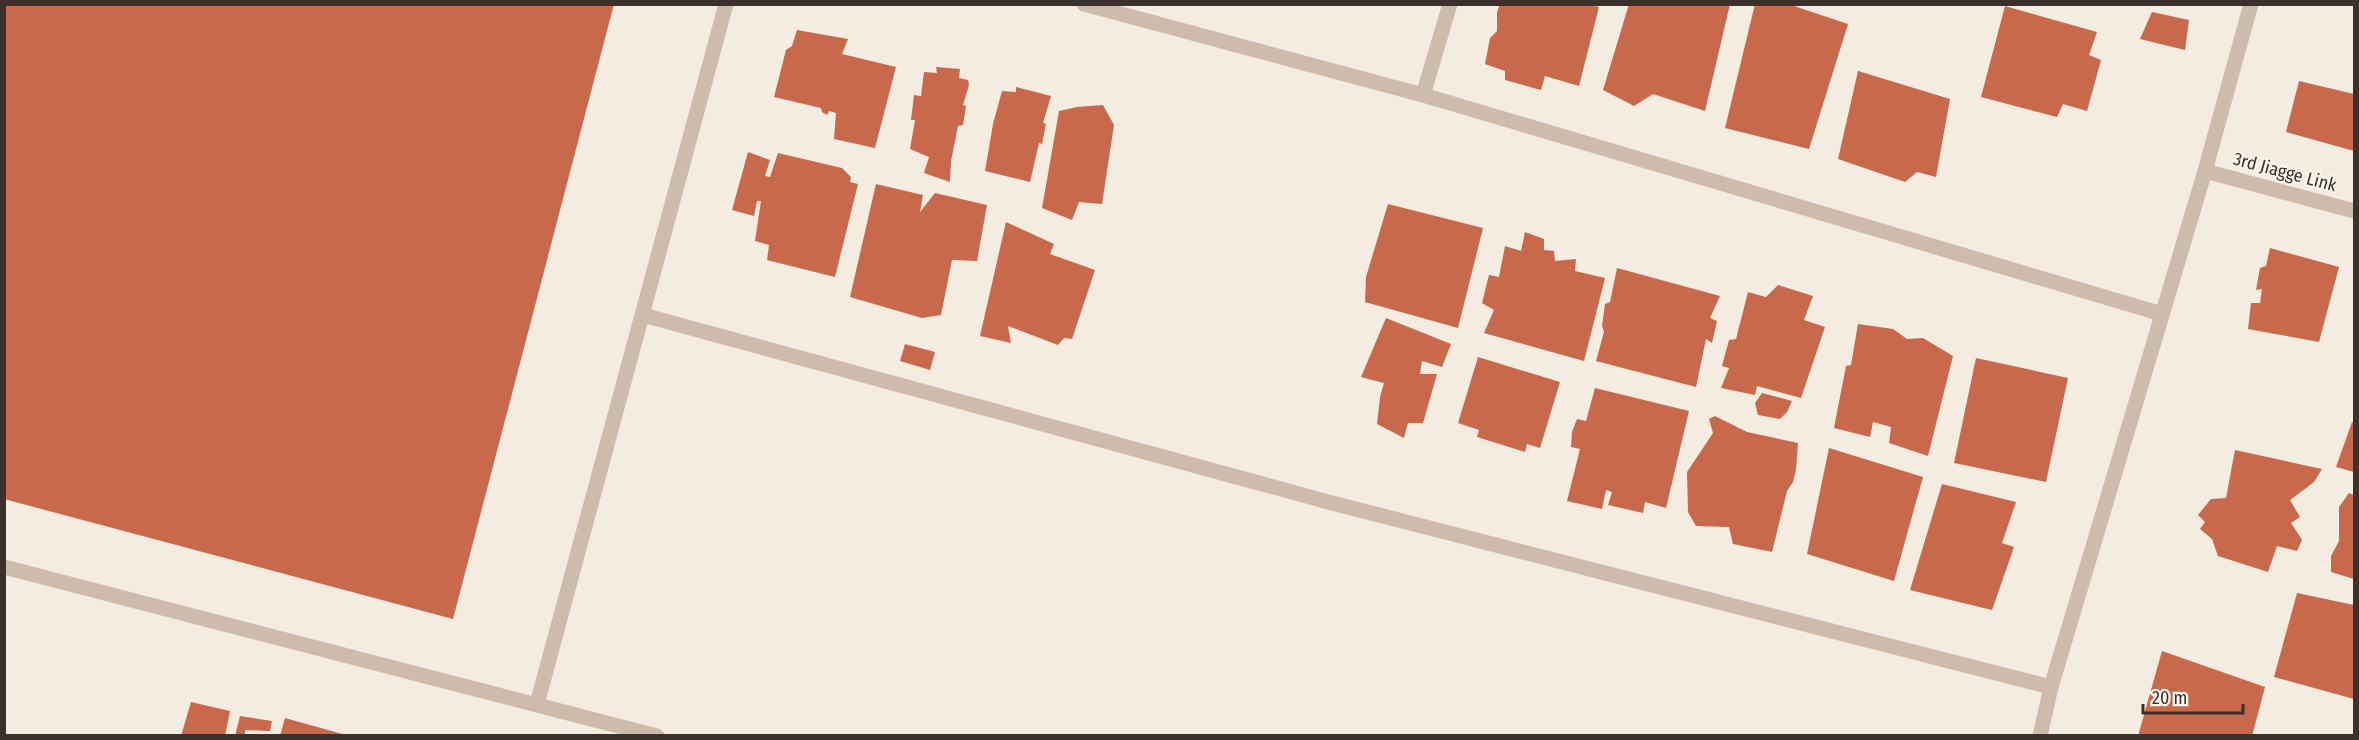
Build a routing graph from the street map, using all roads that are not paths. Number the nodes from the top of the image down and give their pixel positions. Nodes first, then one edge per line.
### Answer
1 (726, 4) edge
2 (1084, 4) edge
3 (1450, 4) edge
4 (2251, 4) edge
5 (1423, 95) junction
6 (2205, 171) junction
7 (2355, 211) edge
8 (2162, 314) junction
9 (643, 315) junction
10 (4, 567) edge
11 (2051, 687) junction
12 (537, 704) junction
13 (657, 735) edge
14 (2040, 735) edge

1 - 9 street
2 - 5 street
3 - 5 street
4 - 6 street
5 - 8 street
6 - 7 street, 3rd Jiagge Link
6 - 8 street
8 - 11 street
9 - 11 street
9 - 12 street
10 - 12 street
11 - 14 street
12 - 13 street

